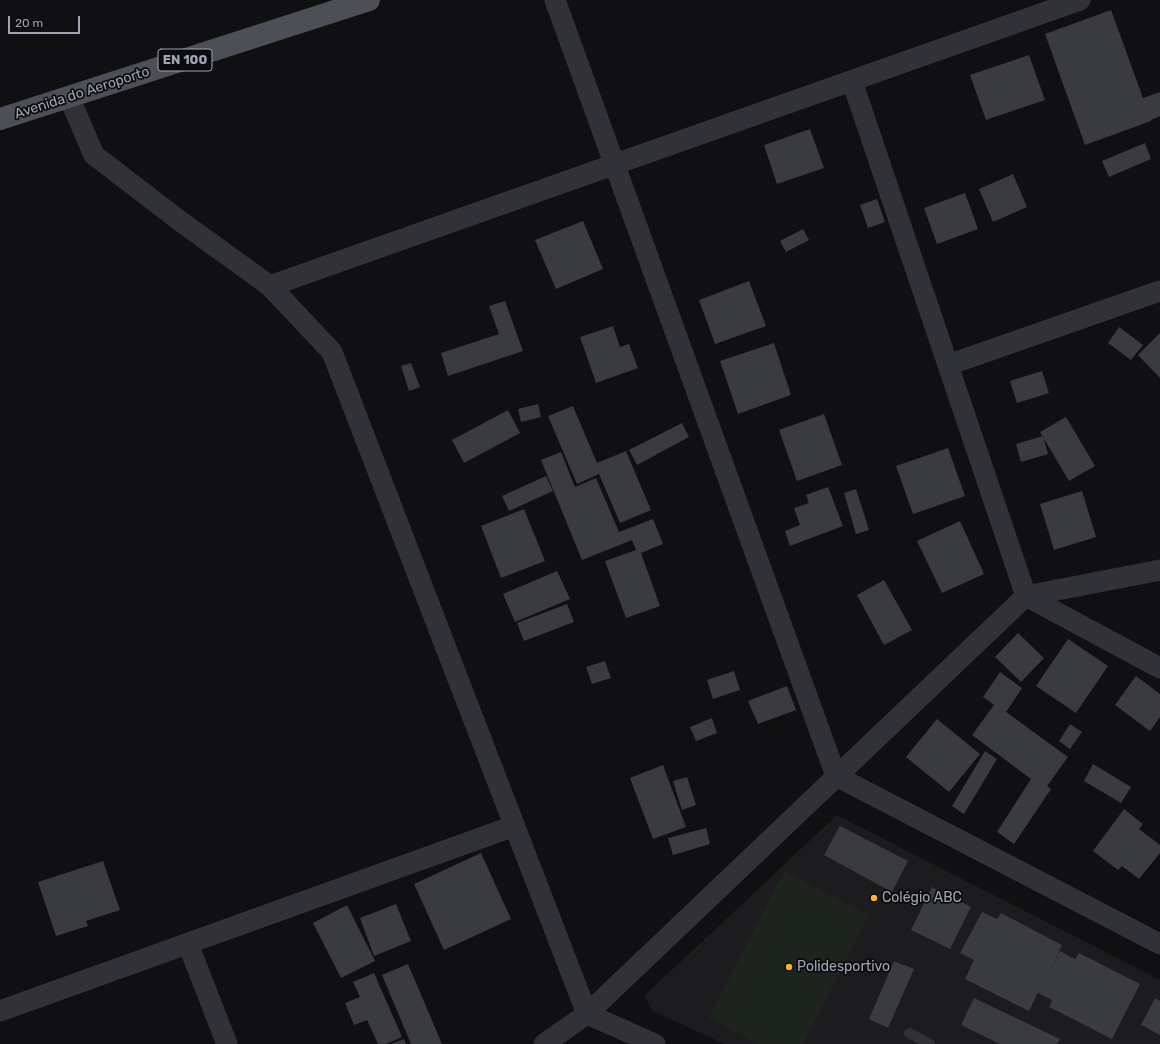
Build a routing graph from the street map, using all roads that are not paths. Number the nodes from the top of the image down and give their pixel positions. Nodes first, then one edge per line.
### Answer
1 (369, 0) edge
2 (555, 0) edge
3 (1080, 0) edge
4 (852, 81) junction
5 (70, 97) junction
6 (0, 119) edge
7 (614, 165) junction
8 (270, 286) junction
9 (1160, 291) edge
10 (948, 365) junction
11 (1160, 570) edge
12 (1026, 596) junction
13 (1160, 668) edge
14 (836, 776) junction
15 (514, 826) junction
16 (188, 944) junction
17 (1160, 944) edge
18 (0, 1011) edge
19 (587, 1014) junction
20 (909, 1033) dead end
21 (227, 1044) edge
22 (544, 1044) edge
23 (655, 1044) edge
24 (930, 1044) edge

1 - 5 main road, Avenida do Aeroporto / EN 100
2 - 7 street
3 - 4 street
4 - 7 street
4 - 10 street
5 - 6 main road, Avenida do Aeroporto / EN 100
5 - 8 street
7 - 8 street
7 - 14 street
8 - 15 street
9 - 10 street
10 - 12 street
11 - 12 street
12 - 13 street
12 - 14 street
14 - 17 street
14 - 19 street
15 - 16 street
15 - 19 street
16 - 18 street
16 - 21 street
19 - 22 street
19 - 23 street
20 - 24 lane

